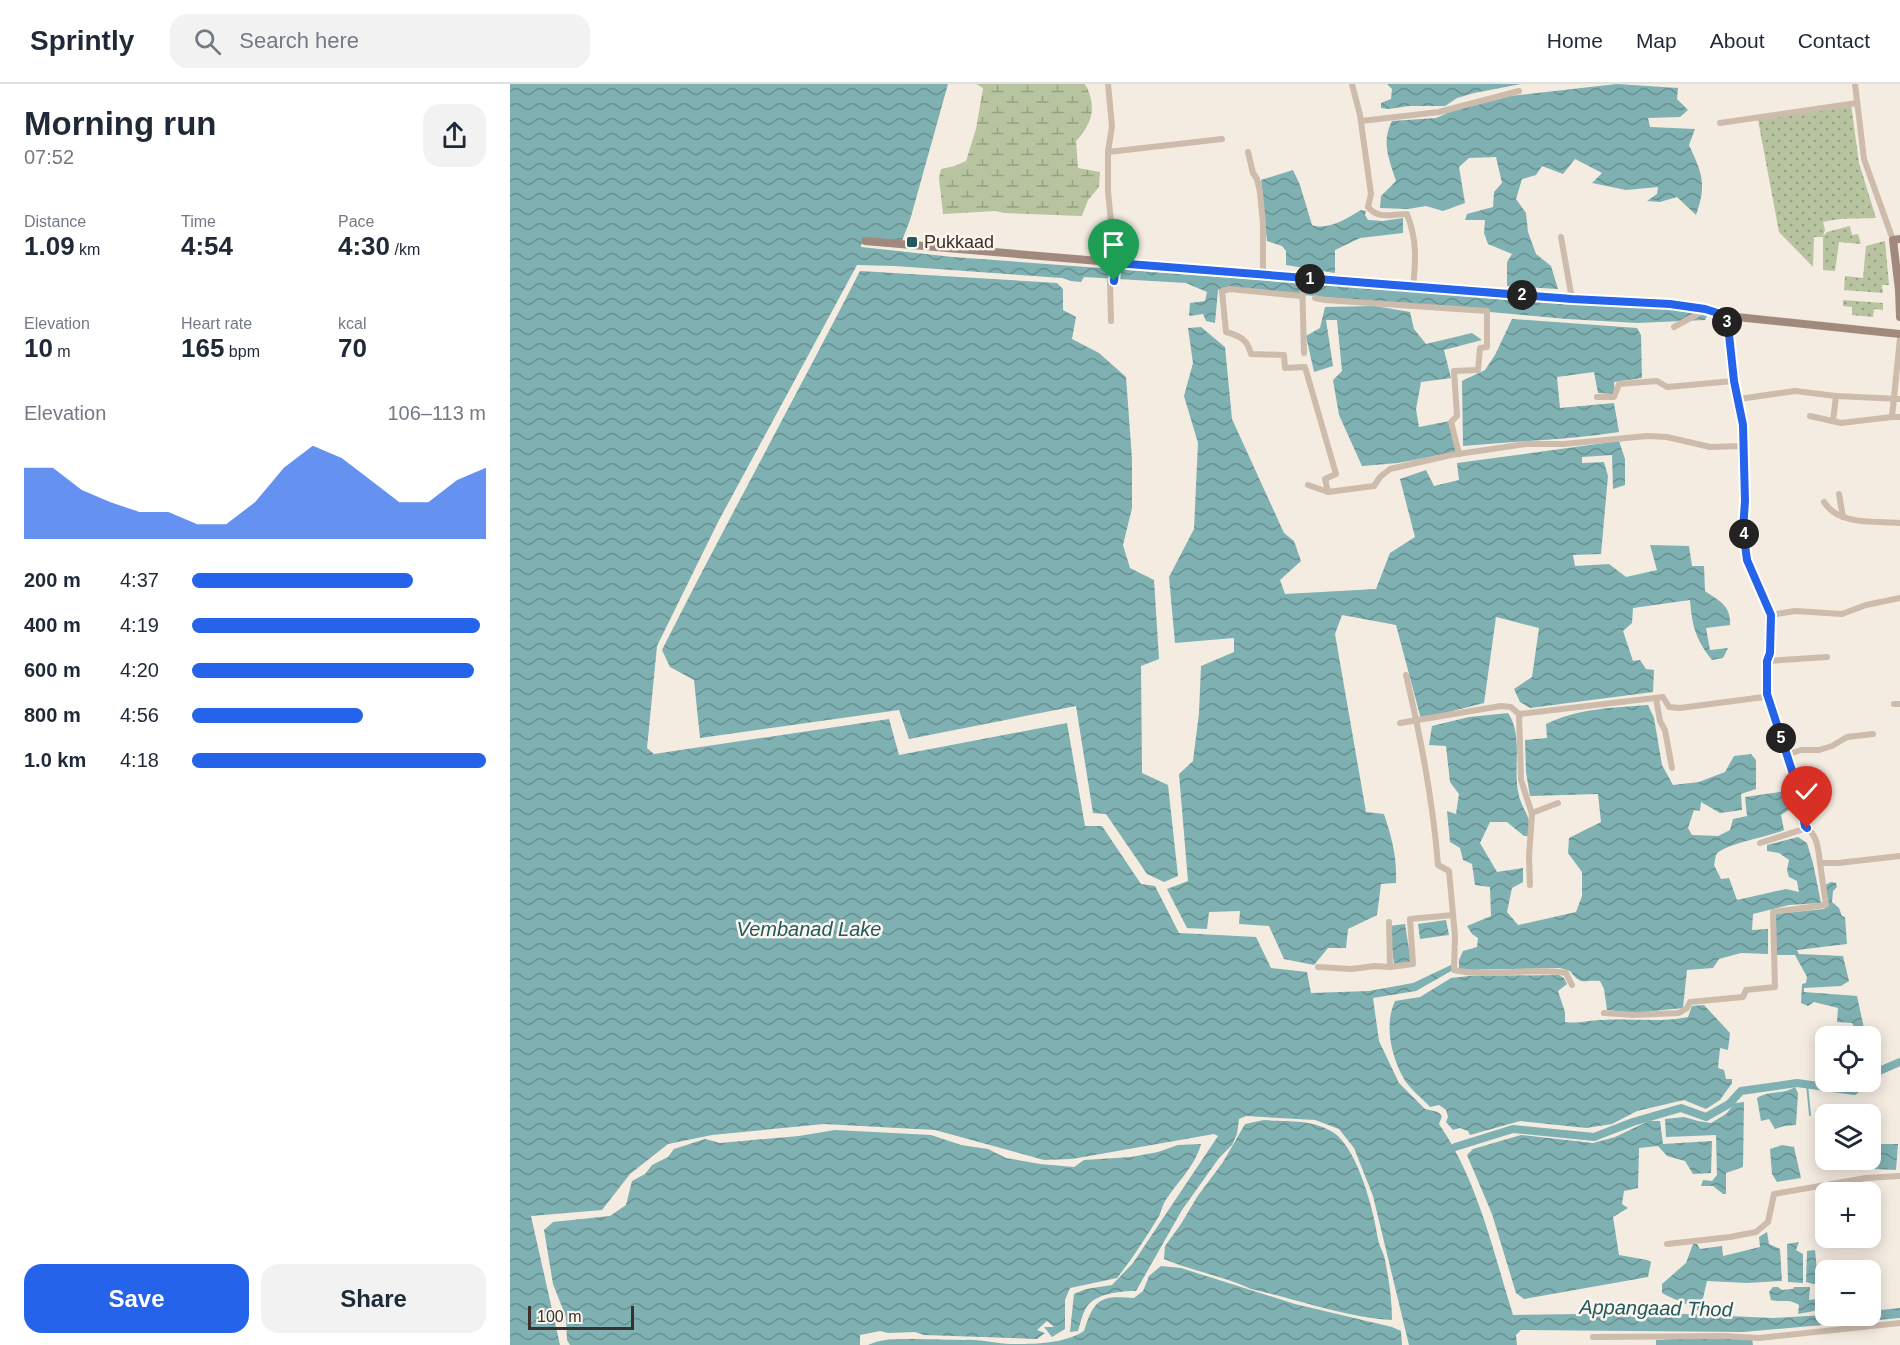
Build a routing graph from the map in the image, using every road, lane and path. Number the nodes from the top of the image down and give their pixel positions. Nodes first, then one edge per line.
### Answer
1 (1108, 84) edge
2 (1352, 84) edge
3 (1855, 84) edge
4 (1520, 91) dead end
5 (1857, 103) junction
6 (1361, 121) junction
7 (1720, 123) dead end
8 (1222, 139) dead end
9 (1108, 152) junction
10 (1248, 152) dead end
11 (1561, 237) dead end
12 (1897, 240) edge
13 (865, 241) dead end
14 (1116, 263) junction
15 (1263, 275) junction
16 (1302, 278) junction
17 (1413, 286) junction
18 (1301, 296) junction
19 (1315, 298) dead end
20 (1572, 299) junction
21 (1705, 309) junction
22 (1727, 316) junction
23 (1900, 317) edge
24 (1111, 321) dead end
25 (1674, 327) dead end
26 (1900, 336) edge
27 (1304, 353) dead end
28 (1734, 381) junction
29 (1836, 396) junction
30 (1597, 397) dead end
31 (1897, 398) edge
32 (1739, 399) junction
33 (1810, 416) dead end
34 (1892, 417) junction
35 (1900, 417) edge
36 (1833, 421) junction
37 (1743, 446) junction
38 (1459, 454) junction
39 (1308, 485) dead end
40 (1328, 492) junction
41 (1839, 494) dead end
42 (1824, 502) dead end
43 (1843, 517) junction
44 (1900, 523) edge
45 (1900, 598) edge
46 (1771, 615) junction
47 (1827, 657) dead end
48 (1767, 661) junction
49 (1406, 675) dead end
50 (1767, 694) junction
51 (1656, 698) junction
52 (1519, 714) junction
53 (1417, 720) junction
54 (1400, 723) dead end
55 (1873, 734) dead end
56 (1786, 755) junction
57 (1672, 768) dead end
58 (1558, 803) dead end
59 (1532, 813) junction
60 (1807, 828) junction
61 (1760, 843) dead end
62 (1900, 856) edge
63 (1820, 863) junction
64 (1530, 885) dead end
65 (1453, 915) junction
66 (1389, 922) dead end
67 (1318, 967) dead end
68 (1390, 967) junction
69 (1572, 985) dead end
70 (1604, 1013) dead end
71 (1900, 1176) edge
72 (1667, 1244) dead end
73 (1900, 1323) edge
74 (1597, 1340) edge

1 - 9 street
2 - 6 street
3 - 5 street
4 - 6 street
5 - 7 street
5 - 12 street
6 - 17 street
8 - 9 street
9 - 14 street
10 - 15 street
11 - 20 street
12 - 23 street
13 - 14 street
14 - 15 street
14 - 24 street
15 - 16 street
16 - 17 street
16 - 18 street
17 - 20 street
18 - 27 street
18 - 40 street
19 - 38 street
20 - 21 street
21 - 22 street
21 - 25 street
22 - 26 street
22 - 28 street
26 - 31 street
28 - 30 street
28 - 32 street
29 - 31 street
29 - 32 street
29 - 36 street
31 - 34 street
32 - 37 street
33 - 36 street
34 - 35 street
34 - 36 street
37 - 38 street
37 - 46 street
38 - 40 street
39 - 40 street
41 - 43 street
42 - 43 street
43 - 44 street
45 - 46 street
46 - 48 street
47 - 48 street
48 - 50 street
49 - 53 street
50 - 51 street
50 - 56 street
51 - 52 street
51 - 57 street
52 - 53 street
52 - 59 street
53 - 54 street
53 - 65 street
55 - 56 street
56 - 60 street
58 - 59 street
59 - 64 street
60 - 61 street
60 - 63 street
62 - 63 street
63 - 70 street
65 - 68 street
65 - 69 street
66 - 68 street
67 - 68 street
71 - 72 street
73 - 74 street

